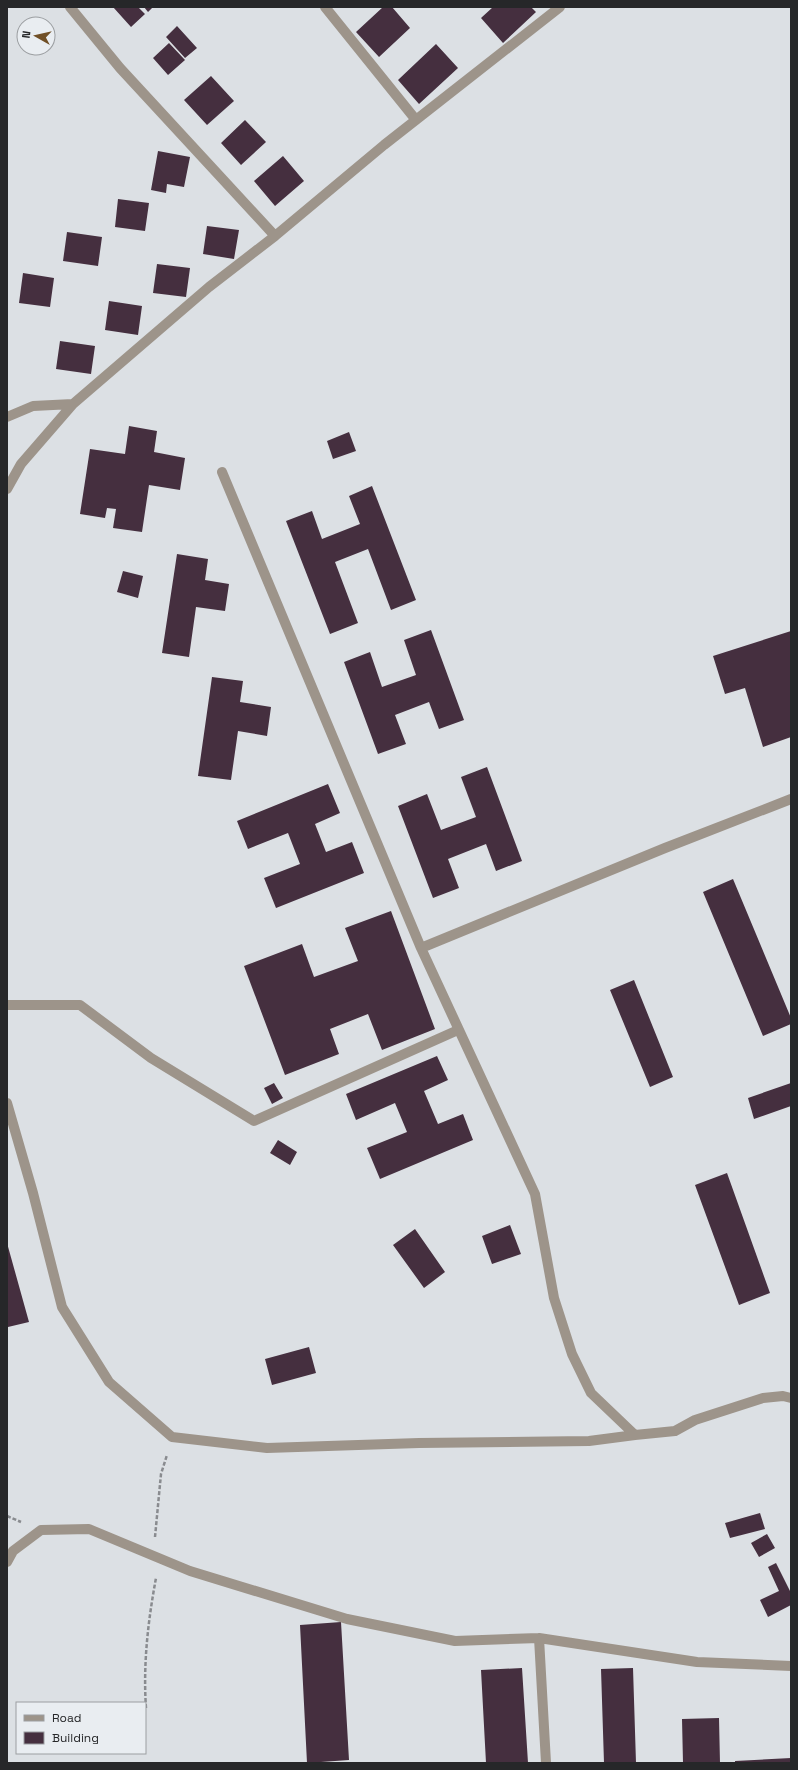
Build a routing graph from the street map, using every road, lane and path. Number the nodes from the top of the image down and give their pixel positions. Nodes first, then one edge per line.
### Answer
1 (70, 7) edge
2 (325, 7) edge
3 (560, 7) edge
4 (416, 120) junction
5 (275, 236) junction
6 (73, 404) junction
7 (7, 417) edge
8 (222, 472) dead end
9 (7, 489) edge
10 (791, 798) edge
11 (421, 948) junction
12 (7, 1005) edge
13 (458, 1030) junction
14 (7, 1103) edge
15 (791, 1398) edge
16 (635, 1435) junction
17 (7, 1562) edge
18 (539, 1638) junction
19 (791, 1666) edge
20 (546, 1763) edge

1 - 5 street
2 - 4 street
3 - 4 street
4 - 5 street
5 - 6 street
6 - 7 street
6 - 9 street
8 - 11 street
10 - 11 street
11 - 13 street
12 - 13 street
13 - 16 street
14 - 16 street
15 - 16 street
17 - 18 street
18 - 19 street
18 - 20 street

